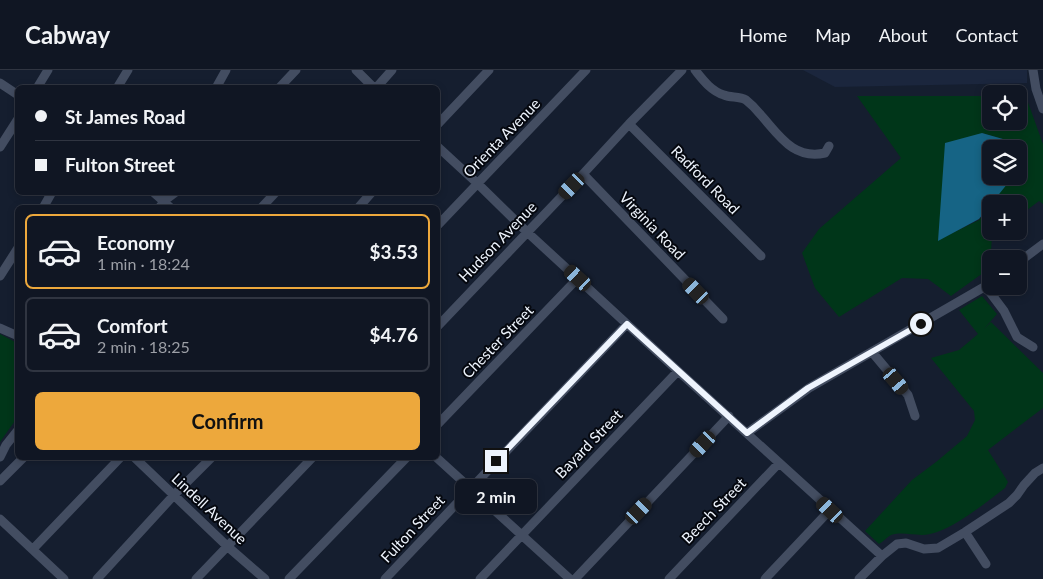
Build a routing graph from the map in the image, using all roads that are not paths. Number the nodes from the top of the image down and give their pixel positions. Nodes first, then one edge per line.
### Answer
1 (48, 70) edge
2 (128, 70) edge
3 (226, 70) edge
4 (296, 70) edge
5 (356, 70) edge
6 (392, 70) edge
7 (489, 70) edge
8 (586, 70) edge
9 (682, 70) edge
10 (695, 70) edge
11 (1034, 70) edge
12 (0, 83) edge
13 (39, 85) edge
14 (120, 85) edge
15 (218, 85) edge
16 (282, 85) edge
17 (372, 85) edge
18 (378, 85) edge
19 (15, 94) edge
20 (1043, 109) edge
21 (440, 122) edge
22 (15, 124) edge
23 (629, 124) junction
24 (829, 146) dead end
25 (0, 147) edge
26 (440, 149) edge
27 (583, 174) junction
28 (477, 183) junction
29 (273, 195) edge
30 (369, 195) edge
31 (264, 205) edge
32 (361, 205) edge
33 (440, 222) edge
34 (527, 232) junction
35 (1043, 244) edge
36 (15, 253) edge
37 (762, 256) dead end
38 (1027, 256) edge
39 (0, 276) edge
40 (578, 278) junction
41 (982, 289) edge
42 (995, 295) edge
43 (723, 319) dead end
44 (440, 324) edge
45 (627, 324) junction
46 (0, 328) edge
47 (15, 335) edge
48 (1034, 347) dead end
49 (872, 352) junction
50 (678, 371) junction
51 (729, 416) junction
52 (915, 416) dead end
53 (440, 422) edge
54 (747, 433) junction
55 (15, 434) edge
56 (0, 457) edge
57 (21, 460) edge
58 (118, 460) edge
59 (137, 460) edge
60 (209, 460) edge
61 (310, 460) edge
62 (404, 460) edge
63 (439, 460) edge
64 (779, 463) junction
65 (1043, 468) edge
66 (0, 481) edge
67 (470, 489) junction
68 (174, 495) junction
69 (830, 510) junction
70 (0, 519) edge
71 (965, 532) junction
72 (521, 536) junction
73 (228, 546) junction
74 (32, 550) junction
75 (882, 556) junction
76 (986, 564) dead end
77 (64, 579) edge
78 (96, 579) edge
79 (196, 579) edge
80 (265, 579) edge
81 (289, 579) edge
82 (385, 579) edge
83 (480, 579) edge
84 (570, 579) edge
85 (574, 579) edge
86 (669, 579) edge
87 (765, 579) edge
88 (859, 579) edge

1 - 13 street
2 - 14 street
3 - 15 street
4 - 16 street
5 - 17 street
6 - 18 street
7 - 21 street
8 - 28 street, Orienta Avenue
9 - 23 street, Hudson Avenue
10 - 24 street
11 - 20 street
12 - 19 street
22 - 25 street
23 - 27 street, Hudson Avenue
23 - 37 street, Radford Road
26 - 28 street
27 - 34 street, Hudson Avenue
27 - 43 street, Virginia Road
28 - 33 street, Orienta Avenue
28 - 34 street
29 - 31 street
30 - 32 street
34 - 40 street
34 - 44 street, Hudson Avenue
35 - 38 street
36 - 39 street
40 - 45 street
40 - 53 street, Chester Street
41 - 49 street
42 - 48 street
45 - 50 street
45 - 67 street, Fulton Street
46 - 47 street
49 - 52 street
49 - 54 street
50 - 51 street
50 - 72 street, Bayard Street
51 - 54 street
51 - 85 street
54 - 64 street
55 - 56 street
57 - 66 street
58 - 74 street
59 - 68 street, Lindell Avenue
60 - 68 street
61 - 73 street
62 - 81 street
63 - 67 street
64 - 69 street
64 - 86 street, Beech Street
65 - 71 street
67 - 72 street
67 - 82 street, Fulton Street
68 - 73 street, Lindell Avenue
68 - 78 street
69 - 75 street
69 - 87 street
70 - 74 street
71 - 75 street
71 - 76 street
72 - 83 street, Bayard Street
72 - 84 street
73 - 79 street
73 - 80 street, Lindell Avenue
74 - 77 street
75 - 88 street

